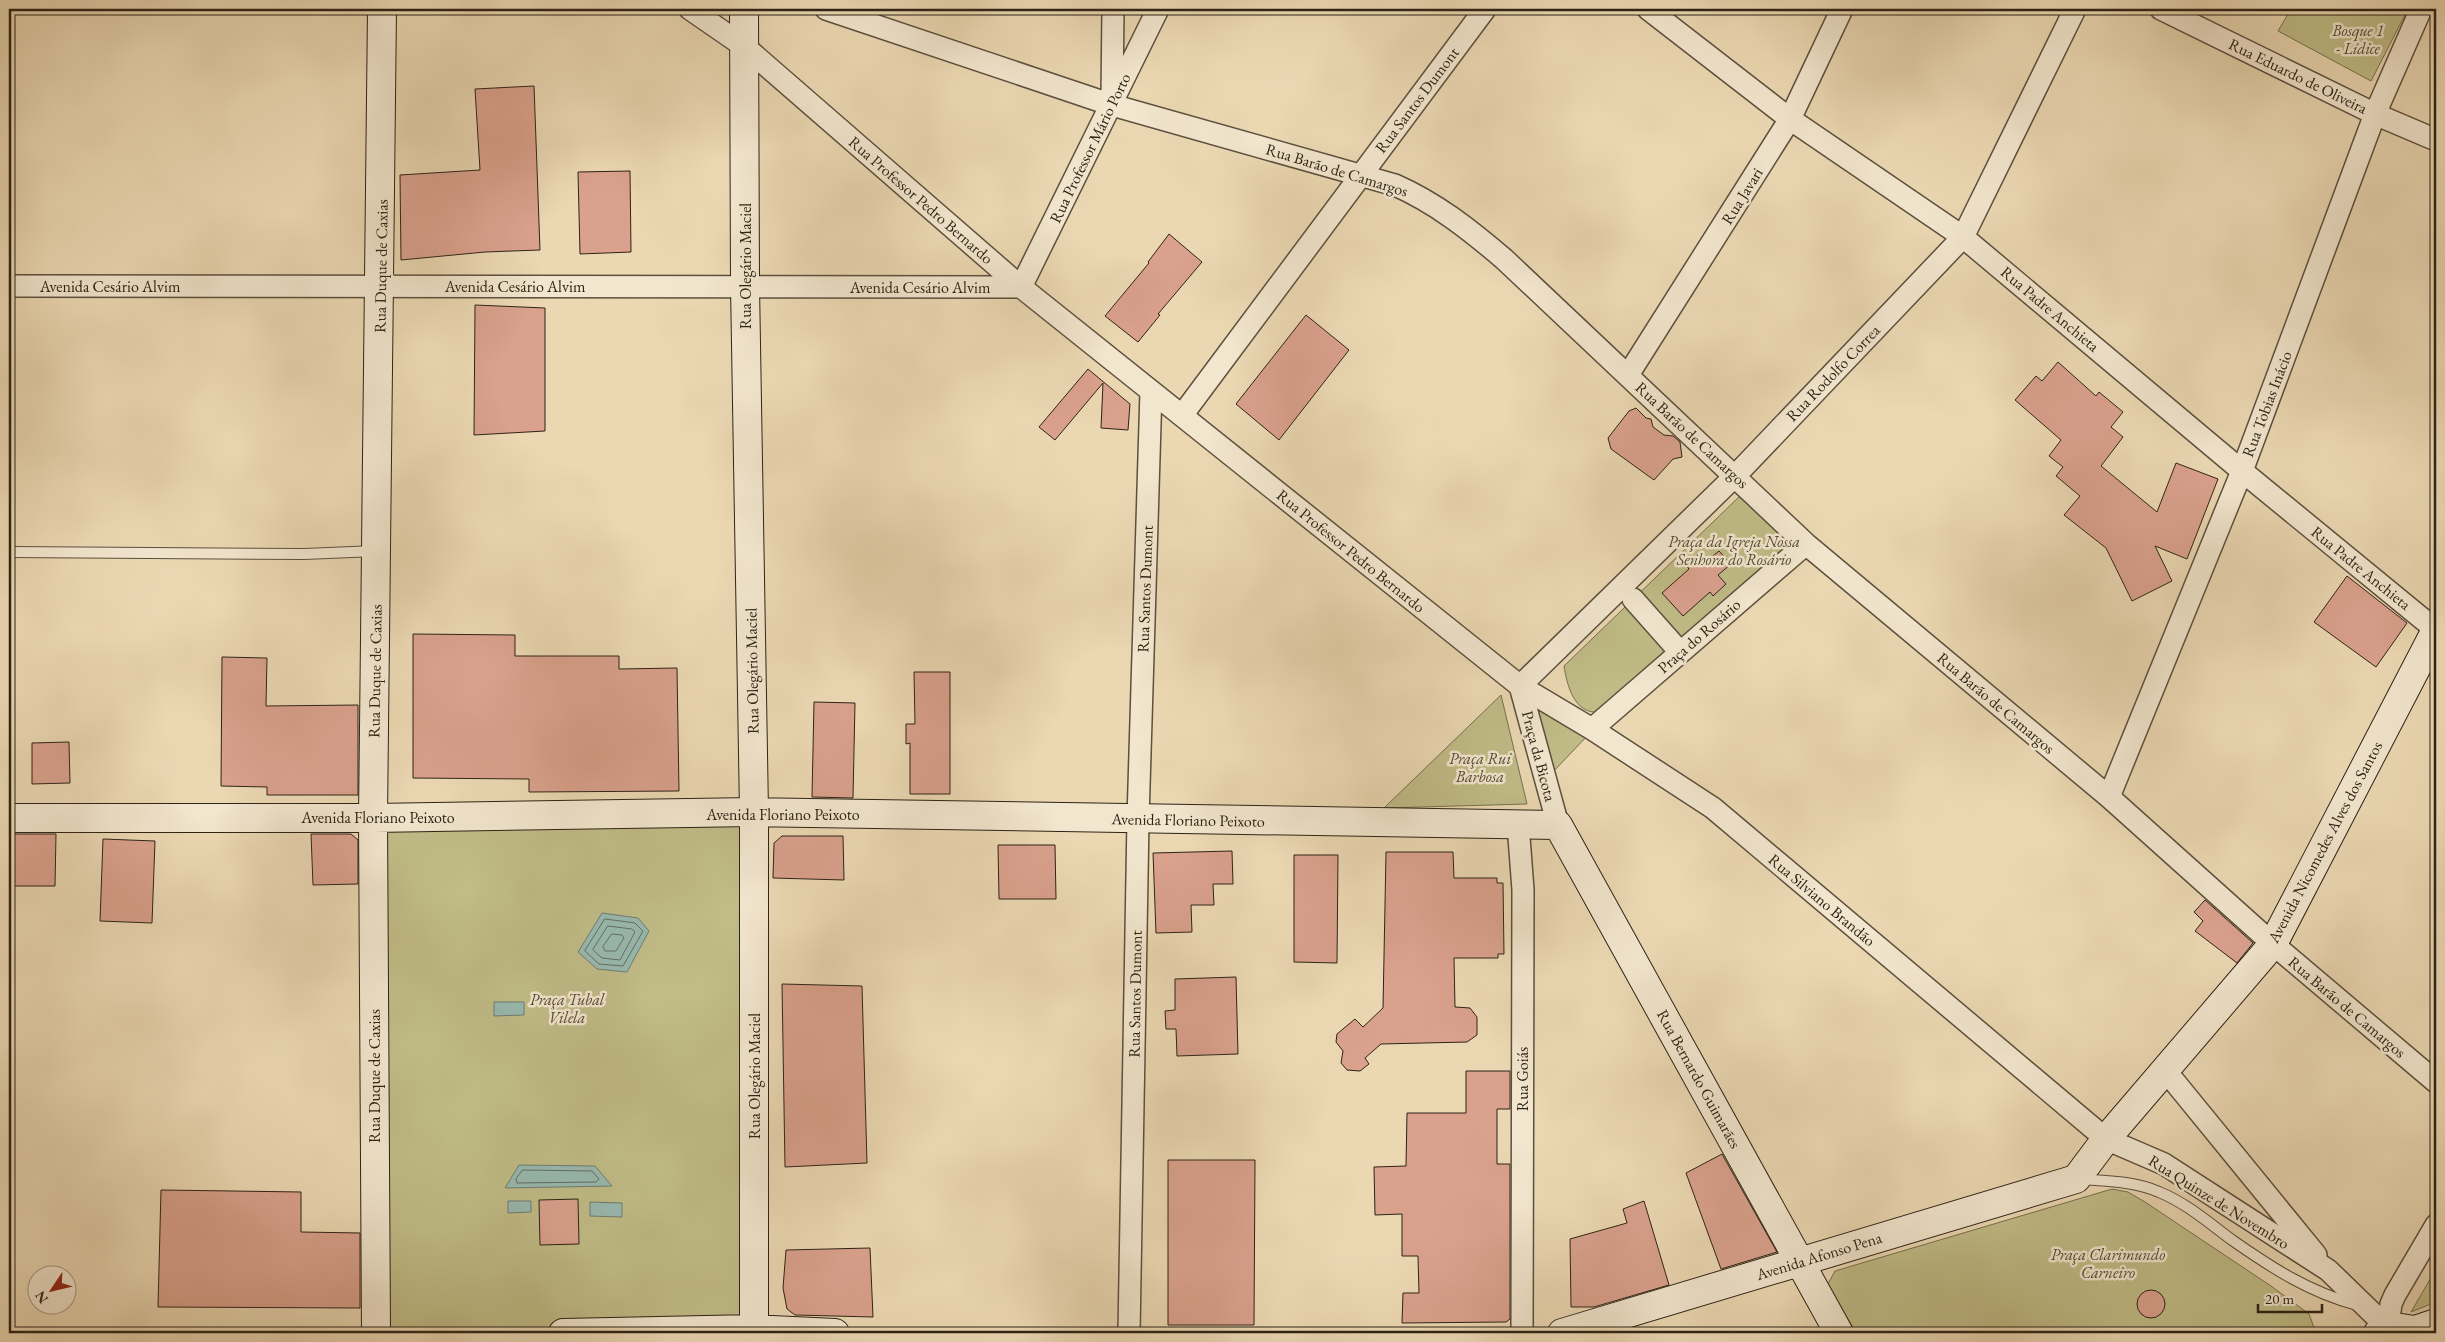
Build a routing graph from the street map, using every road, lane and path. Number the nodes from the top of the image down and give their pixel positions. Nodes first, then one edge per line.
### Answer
1 (382, 9) edge
2 (690, 9) edge
3 (744, 9) edge
4 (826, 9) edge
5 (1113, 9) edge
6 (1158, 9) edge
7 (1485, 9) edge
8 (1648, 9) edge
9 (1842, 9) edge
10 (2075, 9) edge
11 (2161, 9) edge
12 (2421, 9) edge
13 (745, 47) junction
14 (1112, 105) junction
15 (2376, 114) junction
16 (1790, 119) junction
17 (2436, 140) edge
18 (1361, 175) junction
19 (1963, 237) junction
20 (9, 286) edge
21 (381, 286) junction
22 (745, 286) junction
23 (1020, 287) junction
24 (1628, 375) junction
25 (1151, 391) junction
26 (1182, 414) junction
27 (2242, 471) junction
28 (1736, 476) junction
29 (1806, 544) junction
30 (377, 551) junction
31 (9, 552) edge
32 (1633, 598) dead end
33 (2436, 630) edge
34 (1680, 652) junction
35 (1520, 686) junction
36 (1592, 728) junction
37 (2109, 797) junction
38 (754, 812) junction
39 (9, 818) edge
40 (373, 818) junction
41 (1138, 819) junction
42 (1518, 824) junction
43 (1558, 825) junction
44 (2273, 944) junction
45 (2165, 1070) junction
46 (2436, 1082) edge
47 (2106, 1139) junction
48 (2076, 1178) junction
49 (2436, 1225) edge
50 (1800, 1262) junction
51 (2328, 1270) junction
52 (2365, 1307) junction
53 (2436, 1322) edge
54 (754, 1331) edge
55 (2386, 1331) edge
56 (376, 1333) edge
57 (563, 1333) edge
58 (835, 1333) edge
59 (1129, 1333) edge
60 (1522, 1333) edge
61 (1562, 1333) edge
62 (1839, 1333) edge

1 - 21 street, Rua Duque de Caxias
2 - 13 street, Rua Professor Pedro Bernardo
3 - 13 street, Rua Olegário Maciel
4 - 14 street, Rua Barão de Camargos
5 - 14 street
6 - 14 street, Rua Professor Mário Porto
7 - 18 street, Rua Santos Dumont
8 - 16 street, Rua Padre Anchieta
9 - 16 street, Rua Javari
10 - 19 street, Rua Rodolfo Correa
11 - 15 street, Rua Eduardo de Oliveira
12 - 15 street, Rua Tobias Inácio
13 - 22 street, Rua Olegário Maciel
13 - 23 street, Rua Professor Pedro Bernardo
14 - 18 street, Rua Barão de Camargos
14 - 23 street, Rua Professor Mário Porto
15 - 17 street, Rua Eduardo de Oliveira
15 - 27 street, Rua Tobias Inácio
16 - 19 street, Rua Padre Anchieta
16 - 24 street, Rua Javari
18 - 24 street, Rua Barão de Camargos
18 - 26 street, Rua Santos Dumont
19 - 27 street, Rua Padre Anchieta
19 - 28 street, Rua Rodolfo Correa
20 - 21 street, Avenida Cesário Alvim
21 - 22 street, Avenida Cesário Alvim
21 - 30 street, Rua Duque de Caxias
22 - 23 street, Avenida Cesário Alvim
22 - 38 street, Rua Olegário Maciel
23 - 25 street, Rua Professor Pedro Bernardo
24 - 28 street, Rua Barão de Camargos
25 - 26 street
25 - 41 street, Rua Santos Dumont
26 - 35 street, Rua Professor Pedro Bernardo
27 - 33 street, Rua Padre Anchieta
27 - 37 street, Rua Tobias Inácio
28 - 29 street, Rua Barão de Camargos
28 - 35 street, Rua Rodolfo Correa
29 - 34 street, Praça do Rosário
29 - 37 street, Rua Barão de Camargos
30 - 31 lane
30 - 40 street, Rua Duque de Caxias
32 - 34 street
33 - 44 street, Avenida Nicomedes Alves dos Santos
34 - 36 street, Praça do Rosário
35 - 36 street, Rua Silviano Brandão
35 - 43 street, Praça da Bicota
36 - 47 street, Rua Silviano Brandão
37 - 44 street, Rua Barão de Camargos
38 - 40 street, Avenida Floriano Peixoto
38 - 41 street, Avenida Floriano Peixoto
38 - 54 street, Rua Olegário Maciel
39 - 40 street, Avenida Floriano Peixoto
40 - 56 street, Rua Duque de Caxias
41 - 42 street, Avenida Floriano Peixoto
41 - 59 street, Rua Santos Dumont
42 - 43 street, Avenida Floriano Peixoto
42 - 60 street, Rua Goiás
43 - 50 street, Rua Bernardo Guimarães
44 - 45 street, Avenida Nicomedes Alves dos Santos
44 - 46 street, Rua Barão de Camargos
45 - 47 street, Avenida Nicomedes Alves dos Santos
45 - 51 street, Rua Quinze de Novembro
47 - 48 street, Avenida Nicomedes Alves dos Santos
47 - 51 street, Rua Quinze de Novembro
48 - 50 street, Avenida Afonso Pena
48 - 52 lane
49 - 55 street
50 - 61 street, Avenida Afonso Pena
50 - 62 street, Rua Bernardo Guimarães
51 - 52 street, Rua Quinze de Novembro
52 - 55 street, Rua Quinze de Novembro
53 - 55 street
54 - 57 street
54 - 58 street

